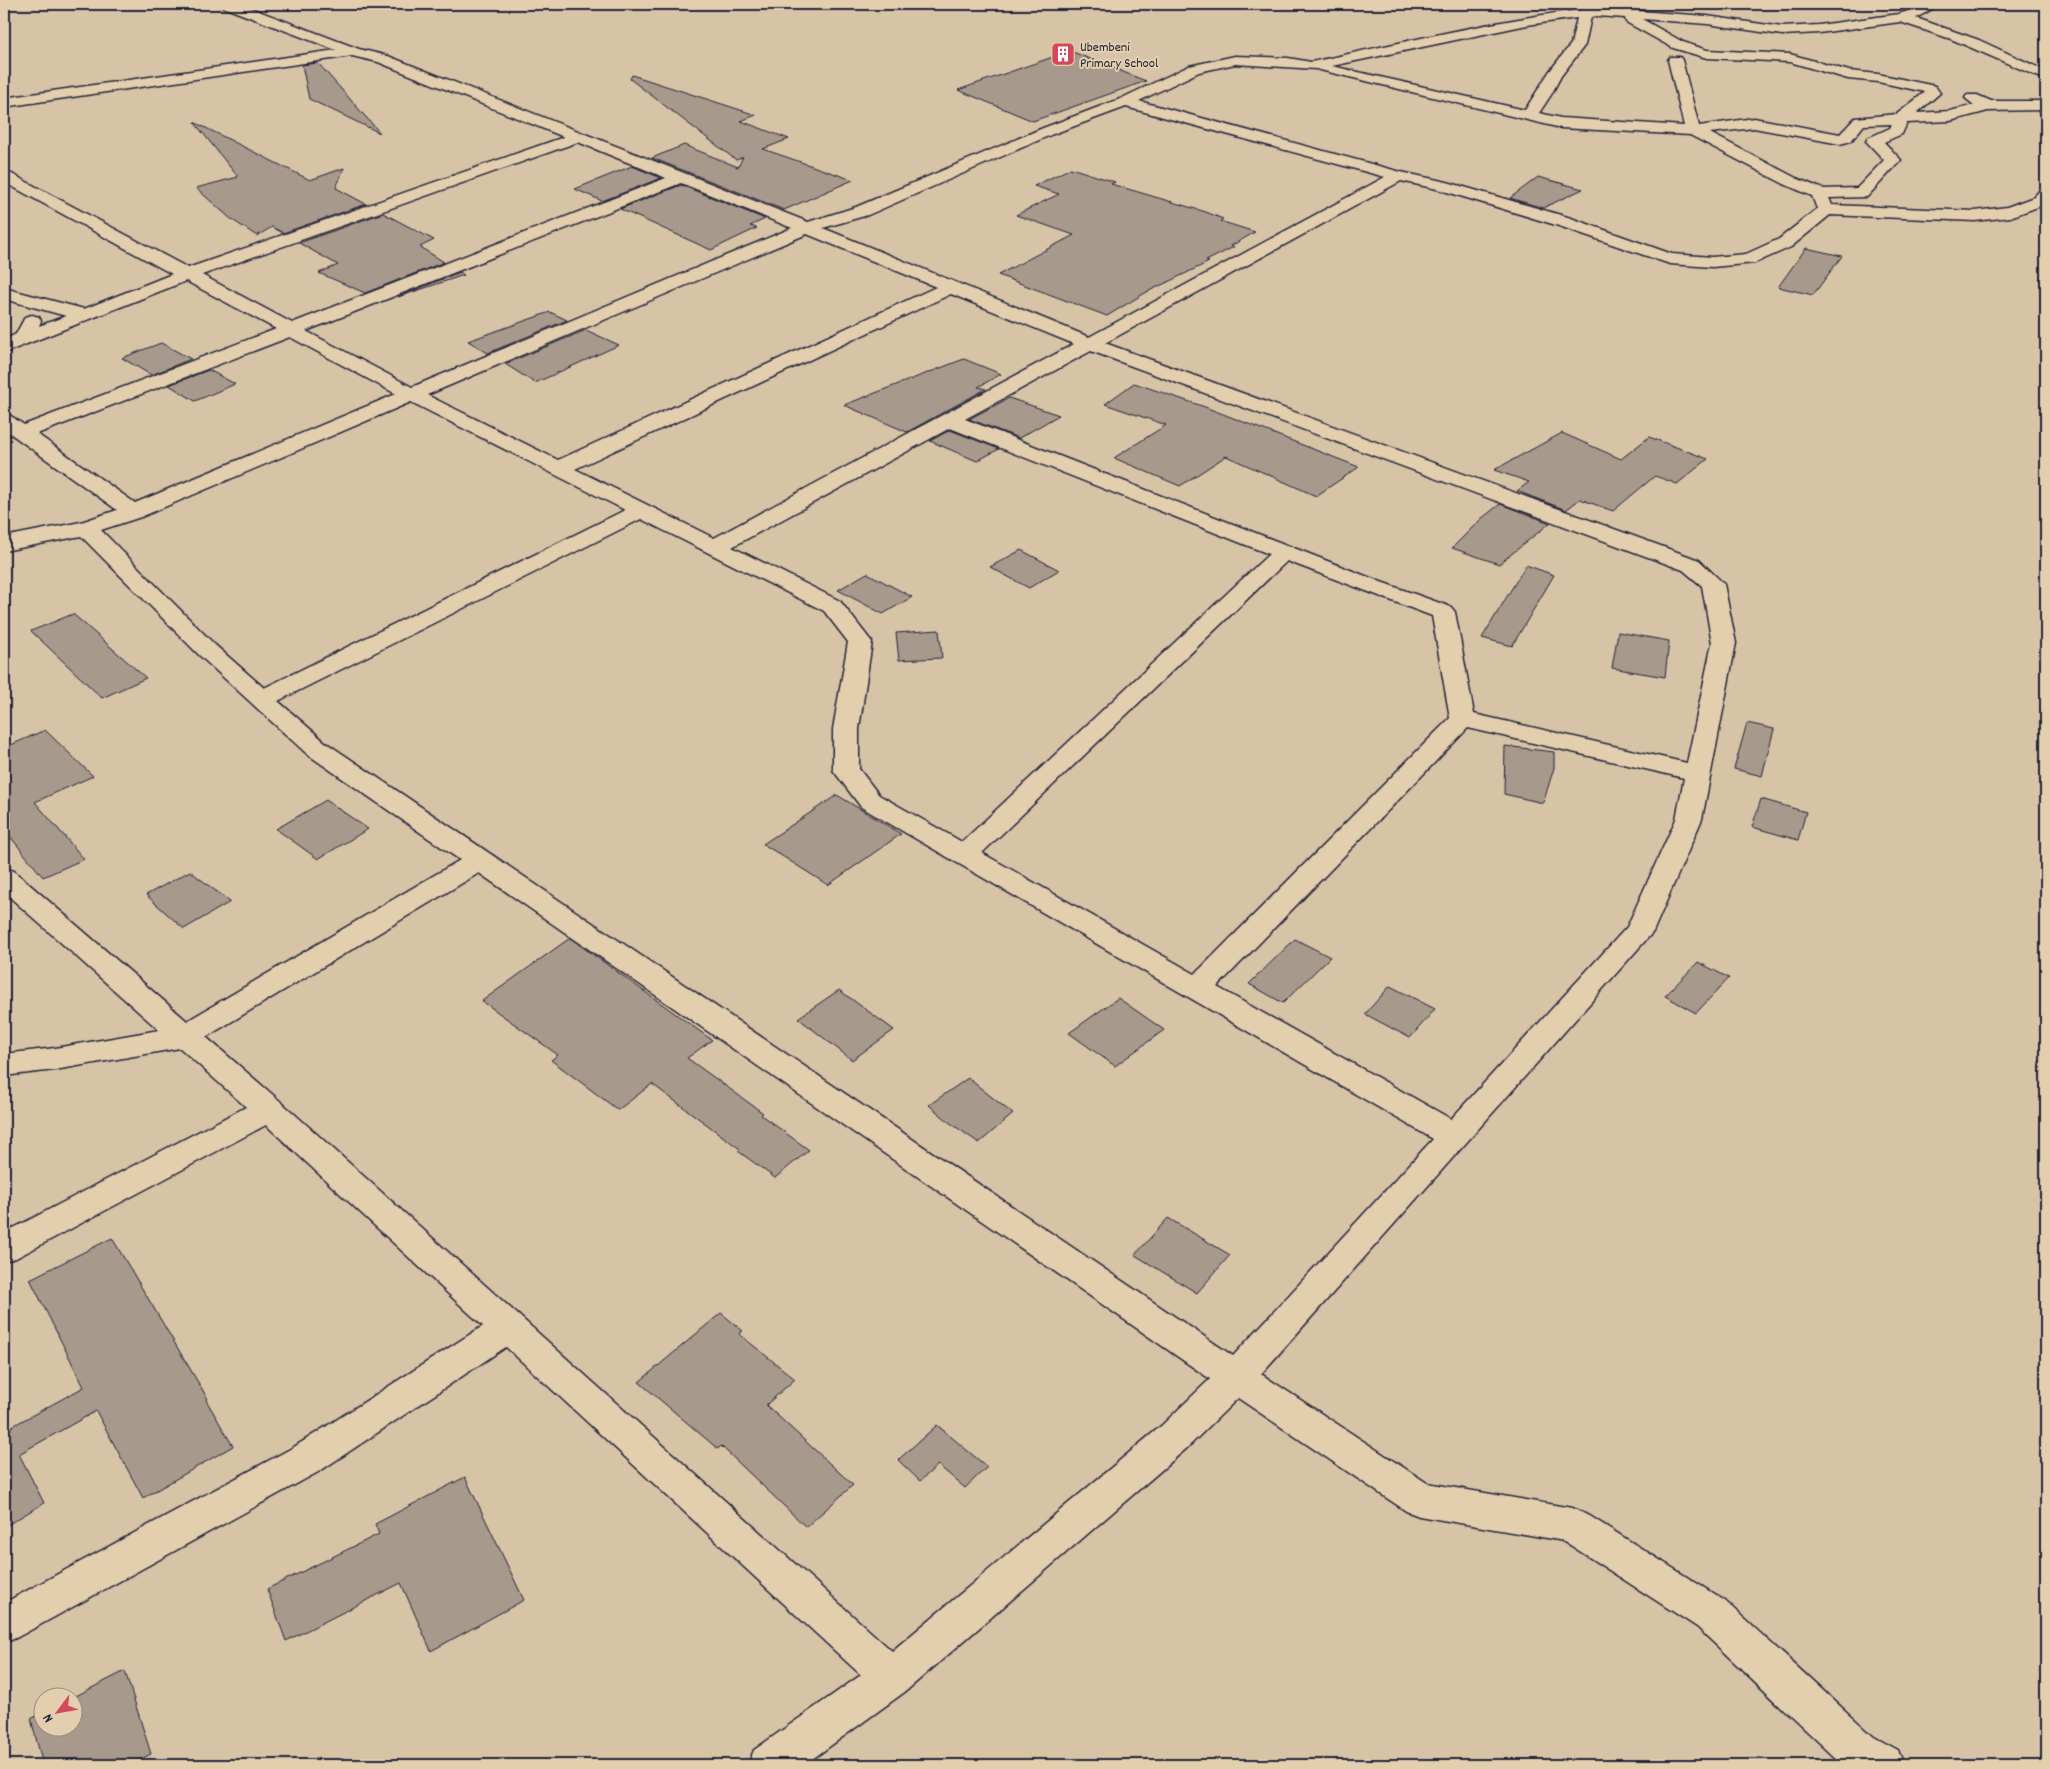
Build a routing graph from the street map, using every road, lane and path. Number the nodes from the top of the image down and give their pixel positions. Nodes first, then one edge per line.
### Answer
1 (228, 4) edge
2 (1930, 4) edge
3 (1595, 10) edge
4 (1619, 14) junction
5 (1900, 18) junction
6 (354, 52) junction
7 (1675, 60) dead end
8 (1311, 66) junction
9 (2046, 76) edge
10 (1969, 97) dead end
11 (1125, 102) junction
12 (4, 103) edge
13 (2046, 105) edge
14 (1988, 106) junction
15 (1529, 116) junction
16 (1901, 119) junction
17 (1693, 131) junction
18 (578, 137) junction
19 (4, 176) edge
20 (1399, 176) junction
21 (680, 178) junction
22 (1819, 192) junction
23 (1861, 193) junction
24 (1878, 194) dead end
25 (2046, 194) edge
26 (1936, 198) dead end
27 (1826, 210) junction
28 (2010, 212) junction
29 (2046, 216) edge
30 (807, 228) junction
31 (187, 274) junction
32 (951, 287) junction
33 (4, 293) edge
34 (41, 304) junction
35 (85, 315) junction
36 (291, 330) junction
37 (24, 338) junction
38 (1090, 344) junction
39 (4, 347) edge
40 (412, 395) junction
41 (4, 420) edge
42 (949, 420) junction
43 (22, 433) junction
44 (559, 468) junction
45 (642, 510) junction
46 (133, 512) junction
47 (86, 528) junction
48 (4, 544) edge
49 (715, 546) junction
50 (1284, 552) junction
51 (262, 699) junction
52 (1463, 720) junction
53 (1698, 773) junction
54 (964, 855) junction
55 (480, 860) junction
56 (4, 877) edge
57 (1198, 989) junction
58 (185, 1036) junction
59 (4, 1065) edge
60 (269, 1109) junction
61 (1454, 1136) junction
62 (4, 1248) edge
63 (509, 1327) junction
64 (1236, 1377) junction
65 (4, 1624) edge
66 (892, 1677) junction
67 (769, 1765) edge
68 (1883, 1765) edge

1 - 6 street
2 - 5 street
3 - 4 street
3 - 8 street
3 - 15 street
4 - 5 street
4 - 16 street
5 - 9 street
6 - 12 street
6 - 18 street
7 - 17 street
8 - 11 street
8 - 15 street
10 - 14 street
11 - 20 street
11 - 30 street
13 - 14 street
14 - 16 street
15 - 17 street
16 - 17 street
16 - 23 street
17 - 22 street
18 - 21 street
18 - 31 street
19 - 31 street
20 - 27 street
20 - 38 street
21 - 30 street
21 - 36 street
22 - 23 street
22 - 27 street
23 - 24 street
25 - 28 street
26 - 28 street
27 - 28 street
28 - 29 street
30 - 32 street
30 - 40 street
31 - 35 street
31 - 36 street
32 - 38 street
32 - 44 street
33 - 34 street
34 - 35 street
34 - 37 street
35 - 37 street
36 - 40 street
36 - 43 street
37 - 39 street
38 - 42 street
38 - 53 street
40 - 44 street
40 - 46 street
41 - 43 street
42 - 49 street
42 - 50 street
43 - 46 street
44 - 45 street
45 - 49 street
45 - 51 street
46 - 47 street
47 - 48 street
47 - 51 street
49 - 54 street
50 - 52 street
50 - 54 street
51 - 55 street
52 - 53 street
52 - 57 street
53 - 61 street
54 - 57 street
55 - 58 street
55 - 64 street
56 - 58 street
57 - 61 street
58 - 59 street
58 - 60 street
60 - 62 street
60 - 63 street
61 - 64 street
63 - 65 street
63 - 66 street
64 - 66 street
64 - 68 street
66 - 67 street

